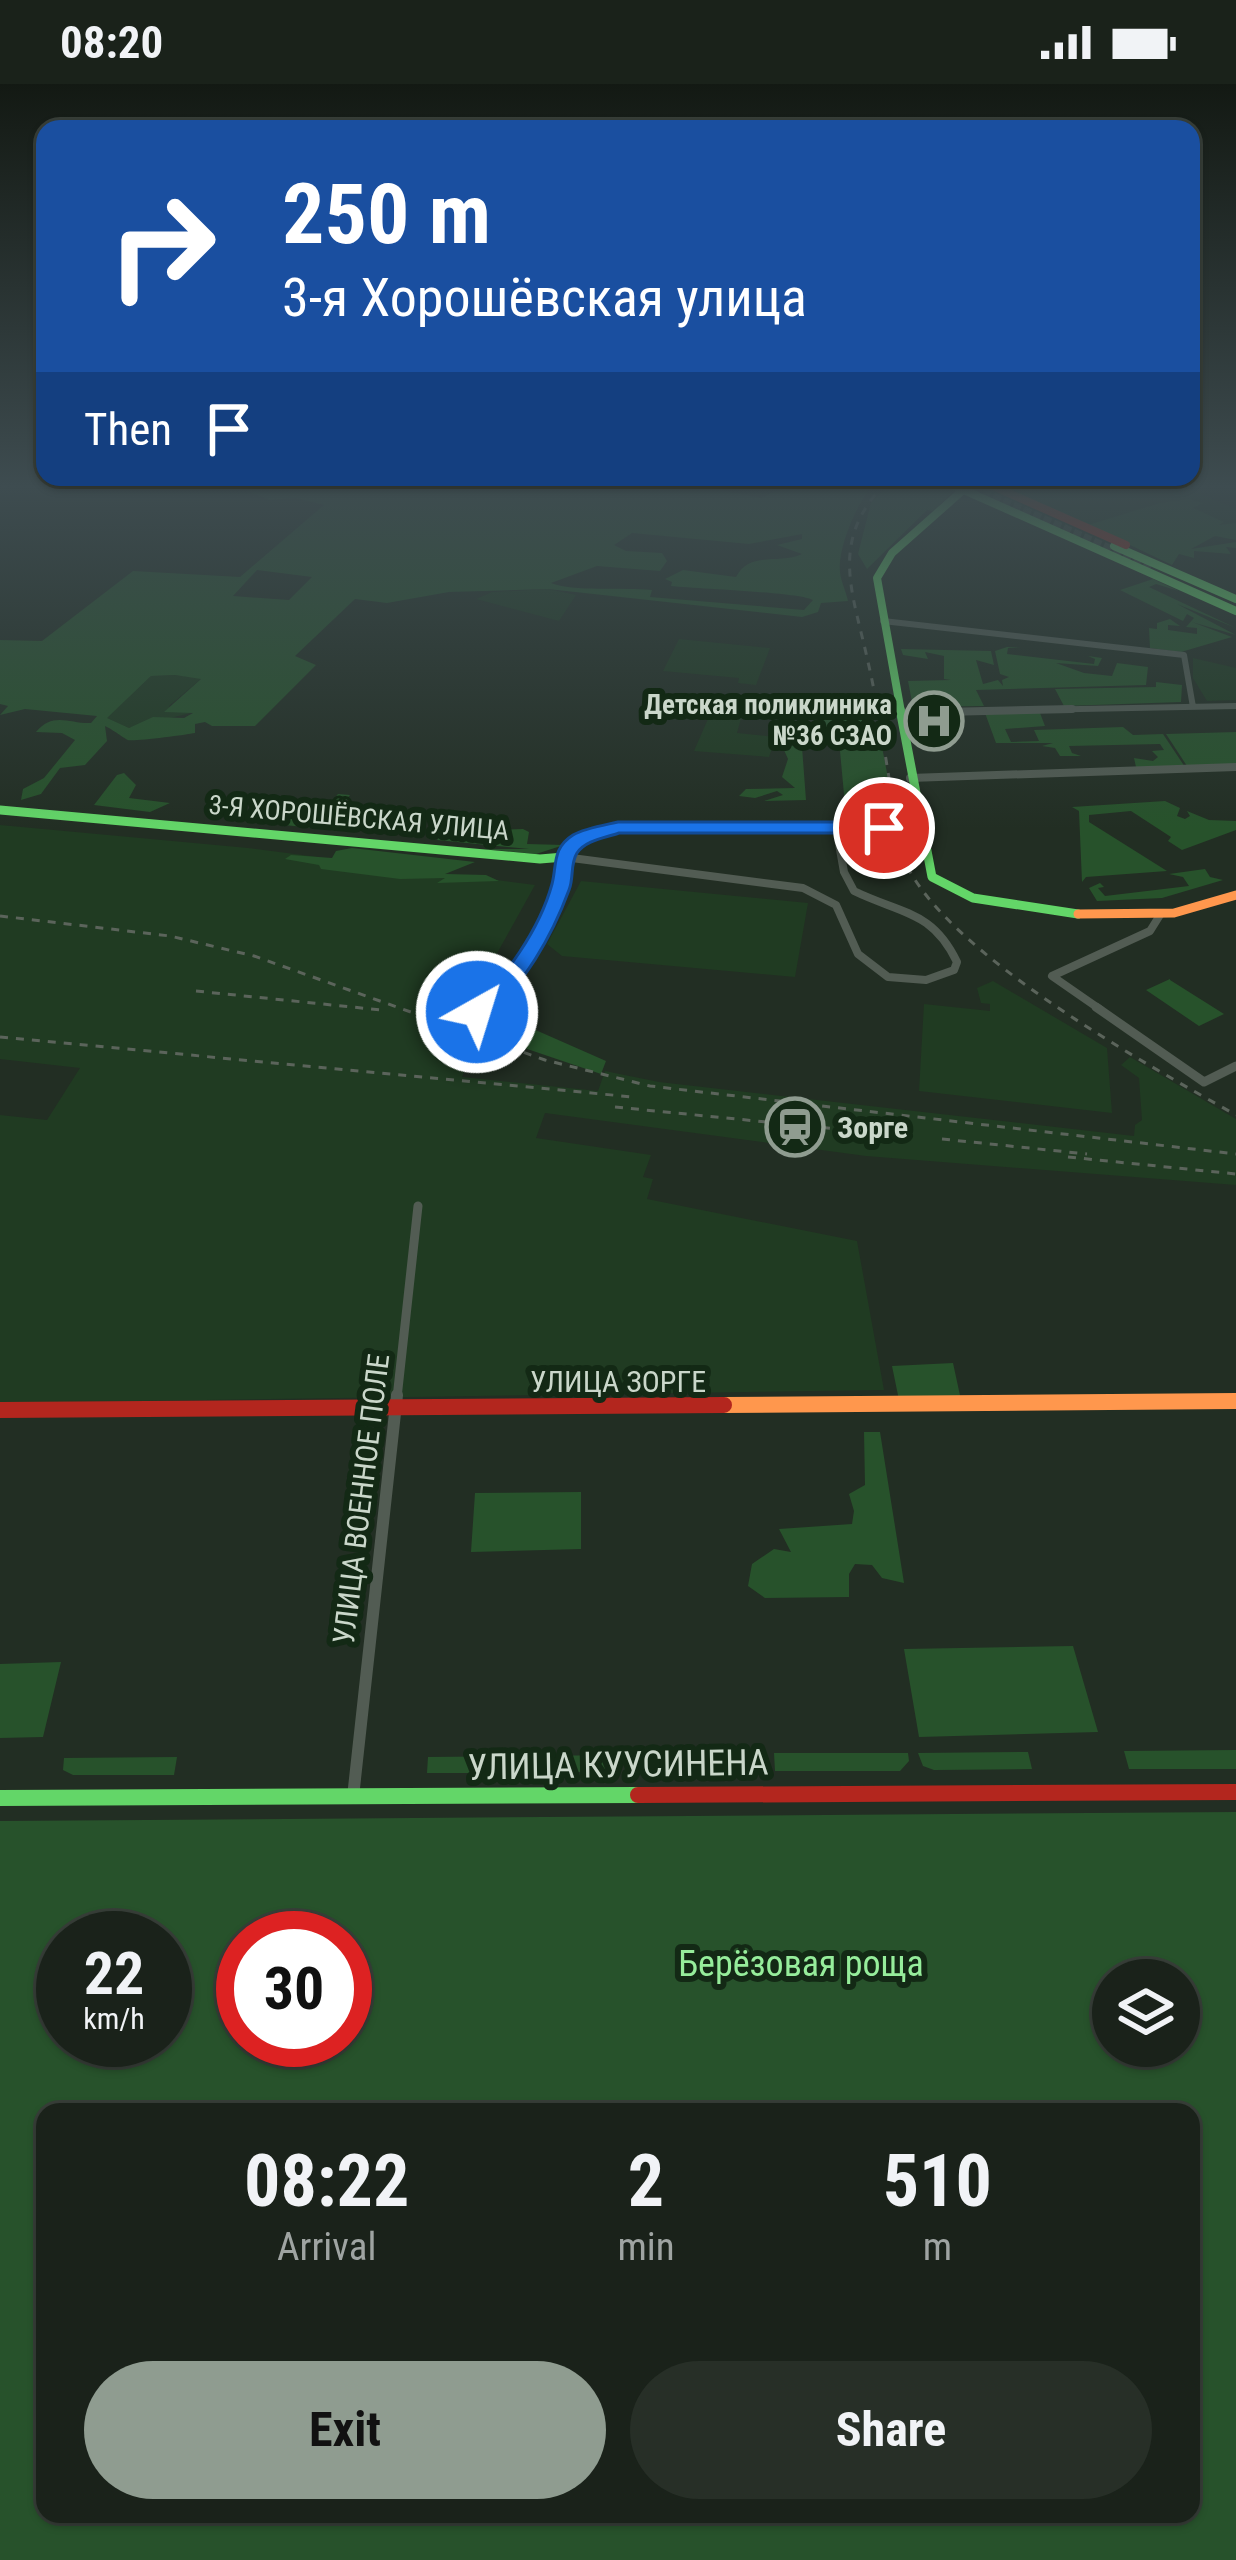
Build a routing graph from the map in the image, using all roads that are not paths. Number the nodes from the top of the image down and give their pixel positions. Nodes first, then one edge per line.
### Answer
1 (879, 599) edge
2 (883, 621) junction
3 (1236, 706) edge
4 (1193, 707) junction
5 (899, 713) junction
6 (1236, 767) edge
7 (910, 778) junction
8 (0, 810) edge
9 (836, 827) junction
10 (920, 829) junction
11 (564, 857) junction
12 (1236, 895) edge
13 (1160, 915) junction
14 (477, 1012) dead end
15 (1236, 1066) edge
16 (418, 1206) dead end
17 (1236, 1400) edge
18 (399, 1409) junction
19 (0, 1410) edge
20 (1236, 1792) edge
21 (353, 1797) junction
22 (0, 1798) edge

1 - 2 street
2 - 4 street
2 - 5 street
3 - 4 street
4 - 5 street
5 - 7 street
6 - 7 street
7 - 10 street
8 - 11 street, 3-Я ХОРОШЁВСКАЯ УЛИЦА
9 - 10 street
9 - 11 street
9 - 11 street
10 - 13 street
11 - 14 street
12 - 13 street
13 - 15 street
16 - 18 street, УЛИЦА ВОЕННОЕ ПОЛЕ
17 - 18 street, УЛИЦА ЗОРГЕ
18 - 19 street, УЛИЦА ЗОРГЕ
18 - 21 street, УЛИЦА ВОЕННОЕ ПОЛЕ
20 - 21 street, УЛИЦА КУУСИНЕНА
21 - 22 street, УЛИЦА КУУСИНЕНА

